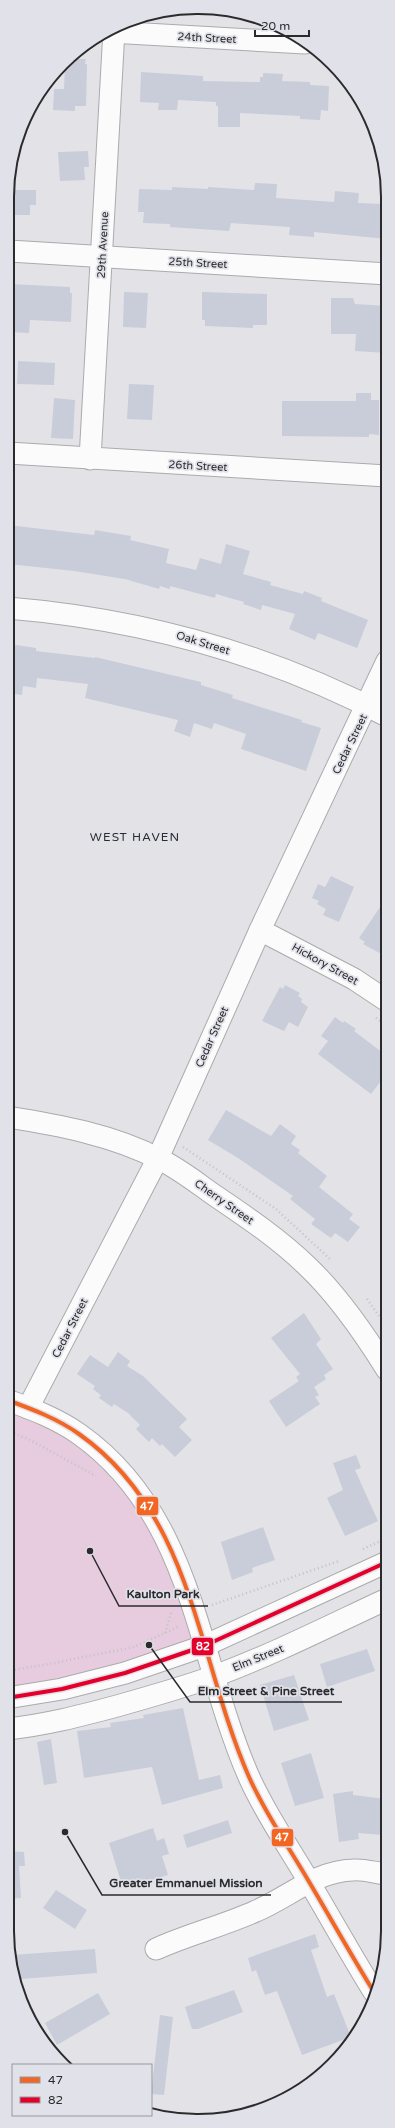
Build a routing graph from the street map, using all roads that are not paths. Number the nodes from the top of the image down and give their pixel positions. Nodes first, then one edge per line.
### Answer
1 (118, 32) edge
2 (112, 35) edge
3 (295, 42) edge
4 (14, 251) edge
5 (102, 257) junction
6 (381, 274) edge
7 (14, 454) edge
8 (90, 459) junction
9 (381, 476) edge
10 (14, 608) edge
11 (381, 676) edge
12 (368, 706) junction
13 (381, 713) edge
14 (260, 930) junction
15 (381, 997) edge
16 (14, 1118) edge
17 (158, 1158) junction
18 (381, 1360) edge
19 (14, 1402) edge
20 (28, 1408) junction
21 (381, 1565) edge
22 (381, 1602) edge
23 (204, 1646) junction
24 (214, 1677) junction
25 (14, 1697) edge
26 (14, 1728) edge
27 (381, 1873) edge
28 (309, 1882) junction
29 (156, 1949) dead end
30 (371, 1988) edge

1 - 3 street, 24th Street
2 - 5 street, 29th Avenue
4 - 5 street, 25th Street
5 - 6 street, 25th Street
5 - 8 street, 29th Avenue
7 - 8 street, 26th Street
8 - 9 street, 26th Street
10 - 12 street, Oak Street
11 - 12 street, Cedar Street
12 - 13 street, Oak Street
12 - 14 street, Cedar Street
14 - 15 street, Hickory Street
14 - 17 street, Cedar Street
16 - 17 street, Cherry Street
17 - 18 street, Cherry Street
17 - 20 street, Cedar Street
19 - 20 street
20 - 23 street
21 - 23 street
22 - 24 street, Elm Street
23 - 24 street
23 - 25 street
24 - 26 street, Elm Street
24 - 28 street
27 - 28 street
28 - 29 street
28 - 30 street

